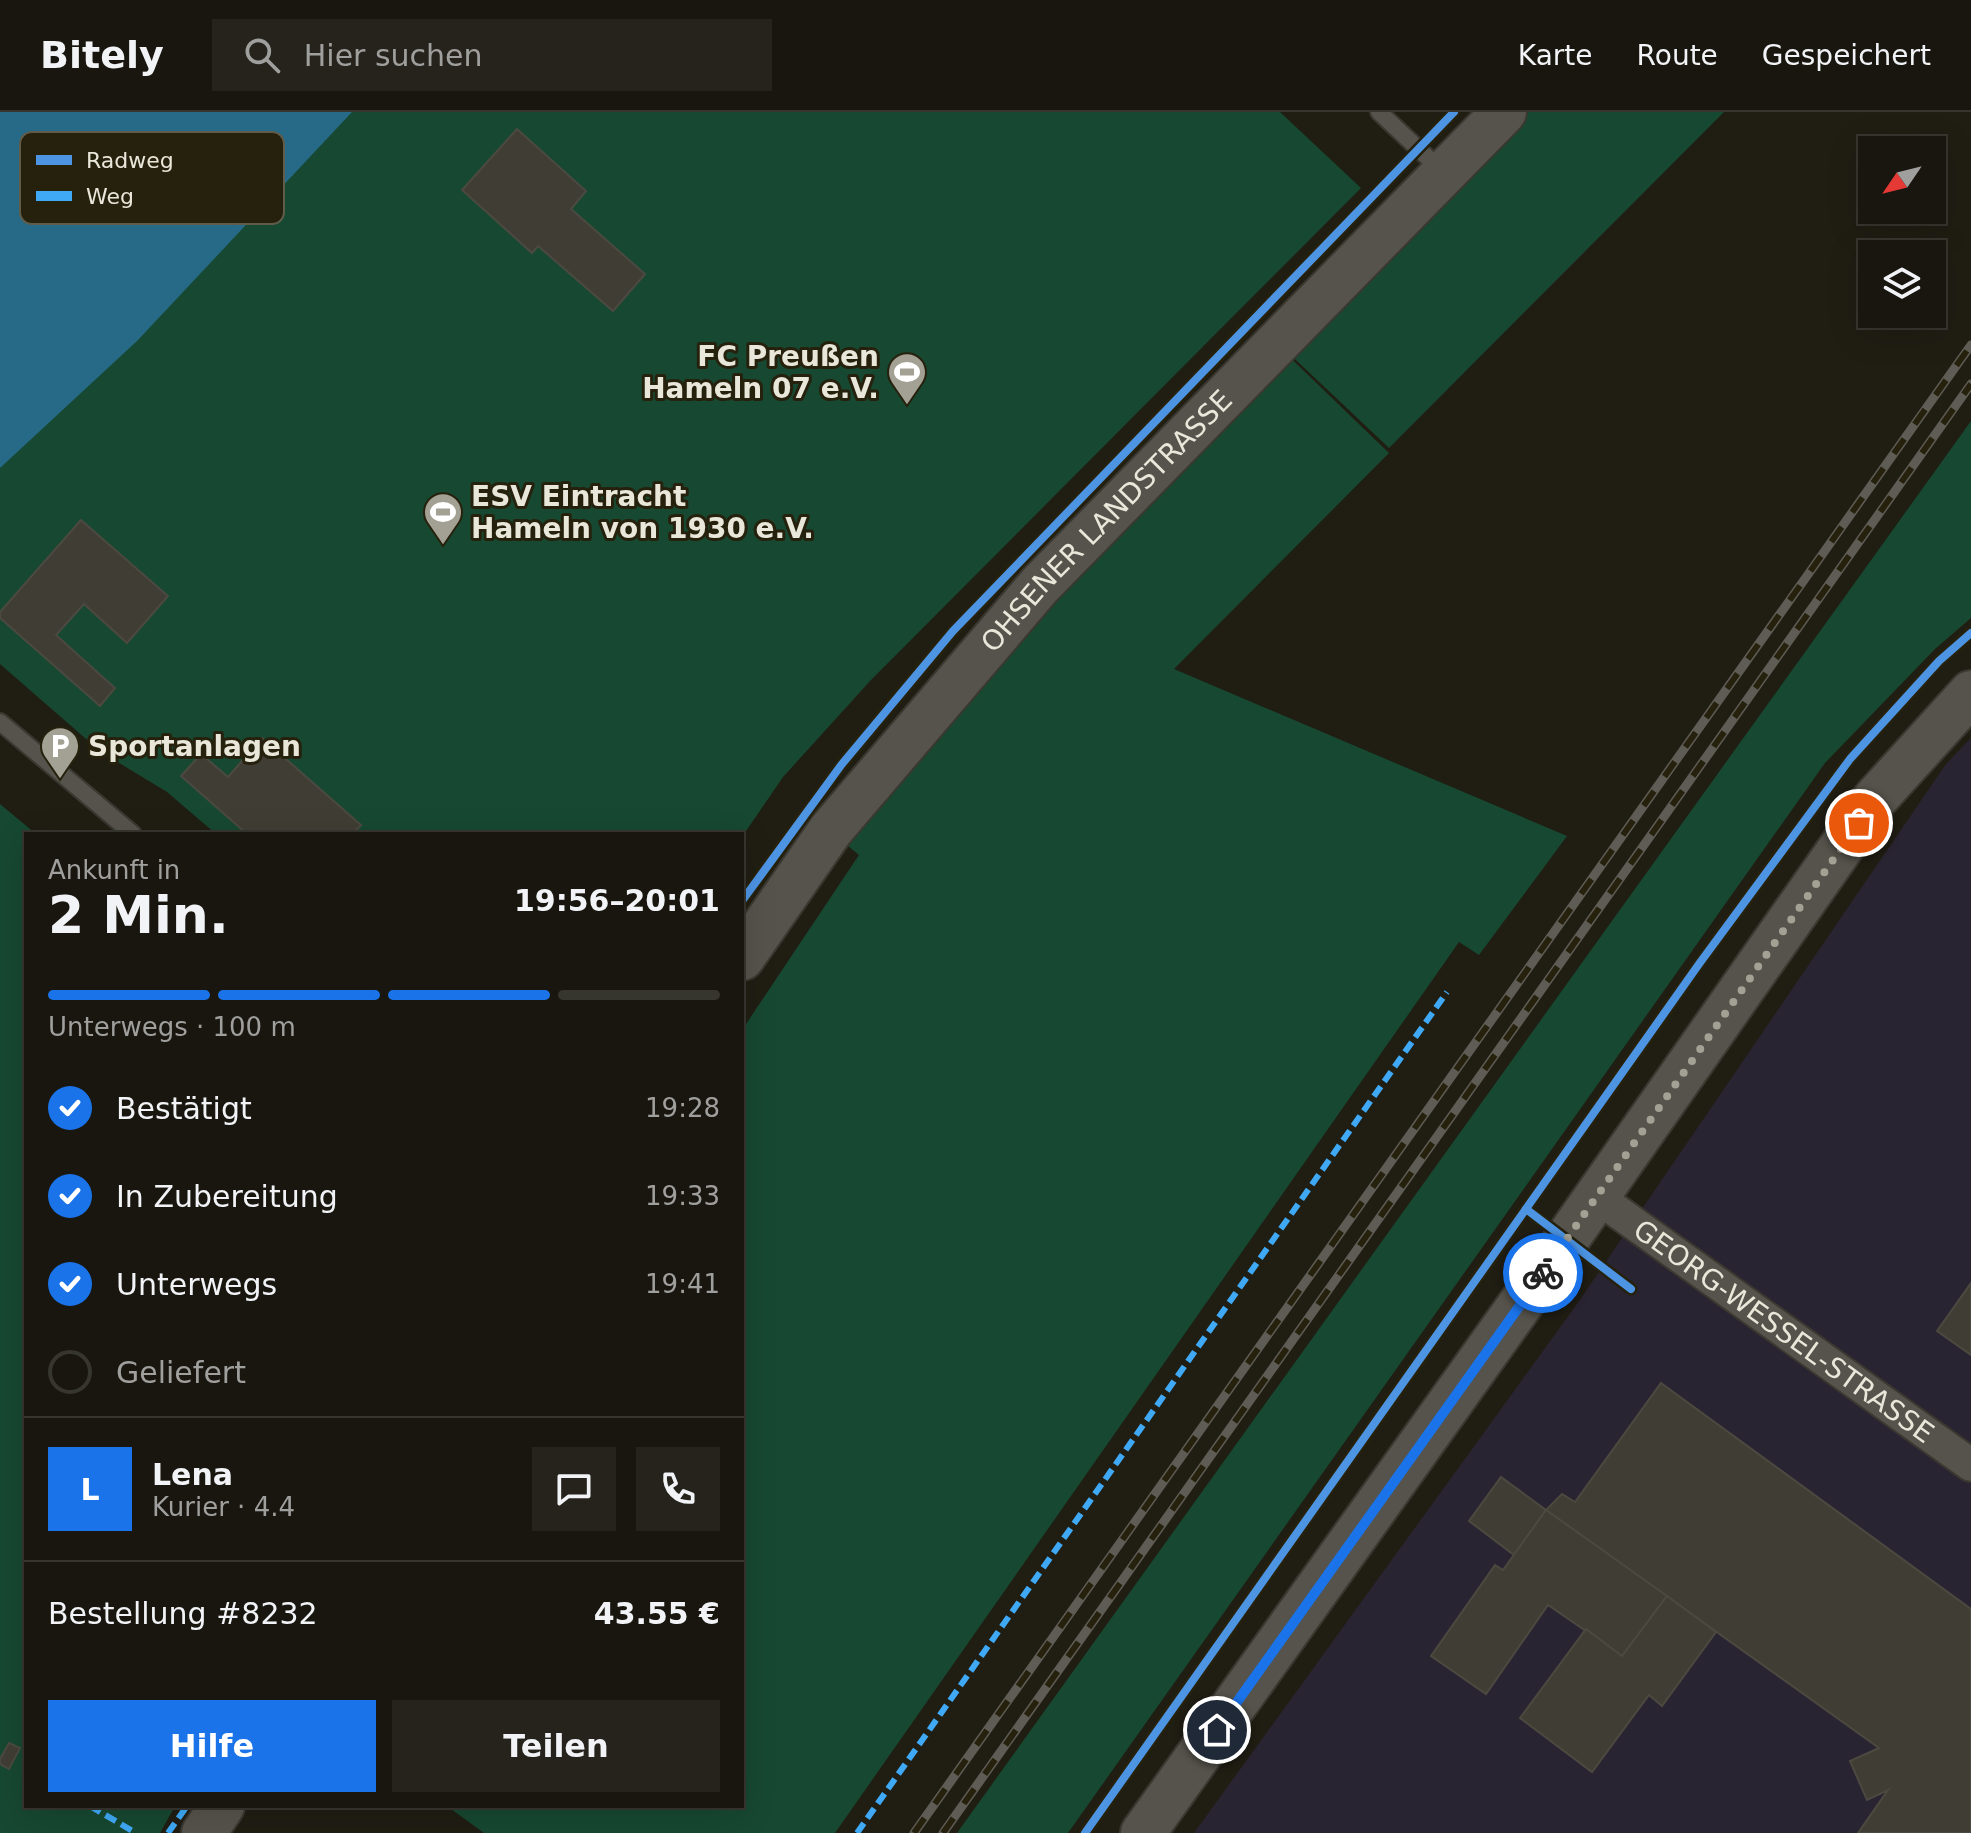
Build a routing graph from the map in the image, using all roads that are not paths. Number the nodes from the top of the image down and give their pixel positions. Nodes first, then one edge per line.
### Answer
1 (1379, 112) edge
2 (1504, 112) edge
3 (1444, 172) junction
4 (1971, 693) edge
5 (0, 722) edge
6 (131, 832) edge
7 (744, 955) edge
8 (1597, 1197) junction
9 (1971, 1465) edge
10 (221, 1808) edge
11 (204, 1833) edge
12 (1143, 1833) edge

1 - 3 lane
2 - 3 main road, OHSENER LANDSTRASSE
3 - 7 main road, OHSENER LANDSTRASSE
4 - 8 main road
5 - 6 lane
8 - 9 street, GEORG-WESSEL-STRASSE
8 - 12 main road
10 - 11 main road

